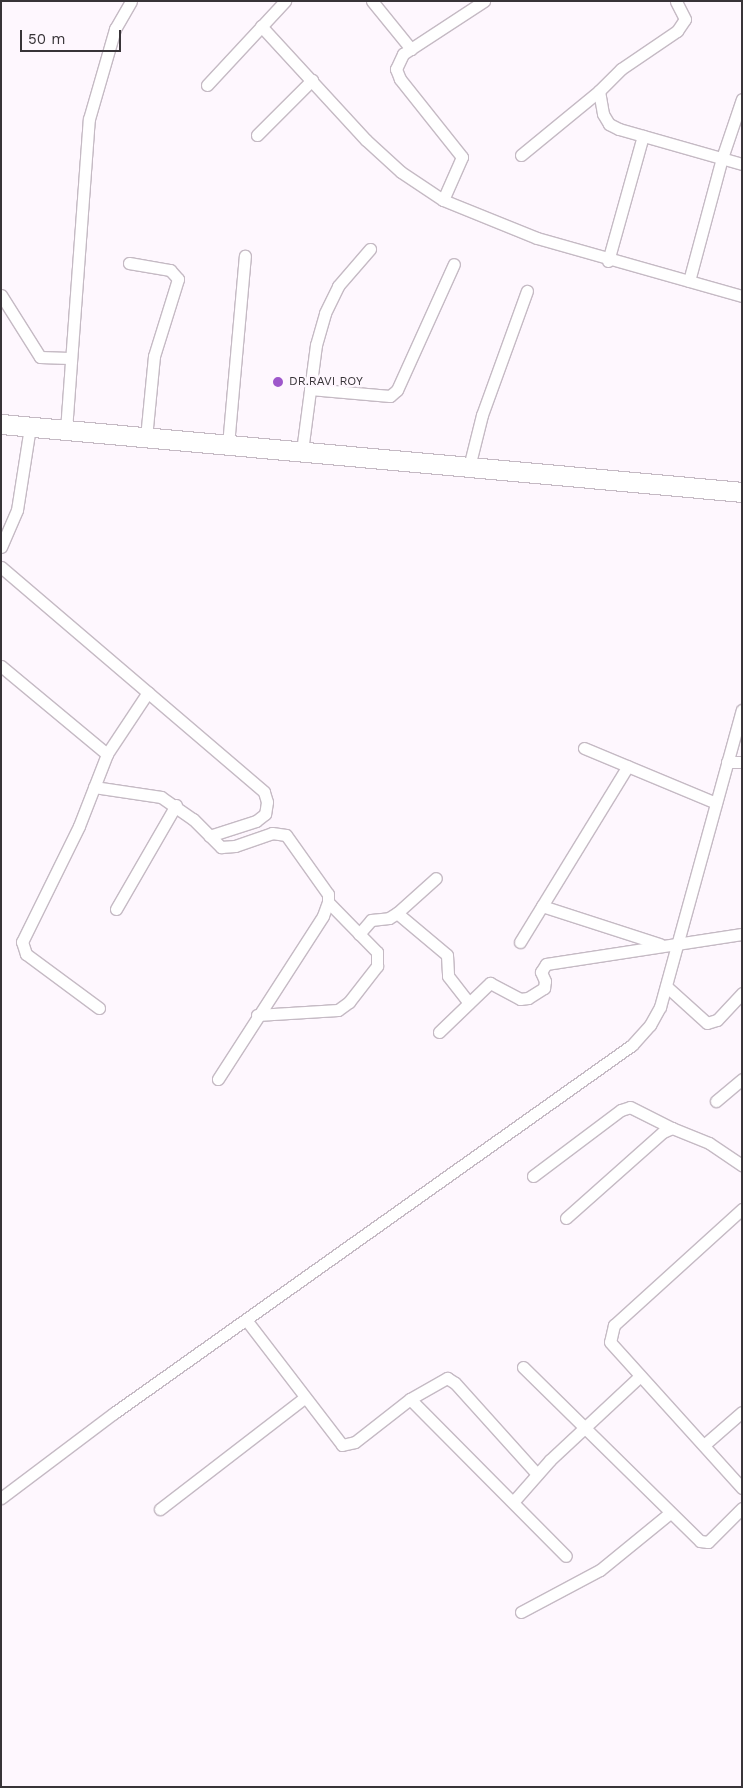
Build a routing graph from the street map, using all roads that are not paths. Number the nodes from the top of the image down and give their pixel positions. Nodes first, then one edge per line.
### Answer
1 (130, 1) edge
2 (285, 1) edge
3 (372, 1) edge
4 (484, 1) edge
5 (676, 1) edge
6 (260, 26) junction
7 (411, 49) junction
8 (312, 80) junction
9 (207, 85) dead end
10 (599, 91) junction
11 (742, 99) edge
12 (257, 135) dead end
13 (643, 136) junction
14 (521, 155) dead end
15 (722, 158) junction
16 (742, 164) edge
17 (443, 200) junction
18 (370, 249) dead end
19 (245, 256) dead end
20 (608, 260) junction
21 (129, 263) dead end
22 (454, 264) dead end
23 (689, 282) junction
24 (527, 291) dead end
25 (1, 295) edge
26 (742, 296) edge
27 (69, 358) junction
28 (310, 388) junction
29 (1, 424) edge
30 (30, 427) junction
31 (66, 430) junction
32 (146, 437) junction
33 (228, 445) junction
34 (302, 452) junction
35 (469, 467) junction
36 (742, 492) edge
37 (1, 548) edge
38 (1, 567) edge
39 (1, 666) edge
40 (148, 692) junction
41 (742, 710) edge
42 (584, 748) dead end
43 (107, 754) junction
44 (727, 762) junction
45 (742, 762) edge
46 (628, 766) junction
47 (94, 787) junction
48 (716, 803) junction
49 (176, 804) junction
50 (209, 836) junction
51 (436, 878) dead end
52 (328, 902) junction
53 (542, 906) junction
54 (116, 909) dead end
55 (397, 913) junction
56 (360, 934) junction
57 (742, 934) edge
58 (520, 942) dead end
59 (675, 942) junction
60 (662, 944) junction
61 (666, 986) junction
62 (742, 993) edge
63 (469, 1002) junction
64 (99, 1008) dead end
65 (257, 1015) junction
66 (440, 1032) dead end
67 (218, 1079) dead end
68 (742, 1079) edge
69 (716, 1101) dead end
70 (672, 1128) junction
71 (742, 1165) edge
72 (533, 1176) dead end
73 (742, 1209) edge
74 (566, 1218) dead end
75 (247, 1321) junction
76 (523, 1367) dead end
77 (640, 1376) junction
78 (304, 1398) junction
79 (410, 1399) junction
80 (742, 1412) edge
81 (585, 1427) junction
82 (704, 1445) junction
83 (537, 1474) junction
84 (742, 1488) edge
85 (1, 1498) edge
86 (513, 1502) junction
87 (742, 1508) edge
88 (160, 1509) dead end
89 (670, 1513) junction
90 (566, 1556) dead end
91 (522, 1612) dead end

1 - 27 street
2 - 6 street
3 - 7 street
4 - 7 street
5 - 10 street
6 - 8 street
6 - 9 street
7 - 17 street
8 - 12 street
8 - 17 street
10 - 13 street
10 - 14 street
11 - 15 street
13 - 15 street
13 - 20 street
15 - 16 street
15 - 23 street
17 - 20 street
18 - 28 street
19 - 33 street
20 - 23 street
21 - 32 street
22 - 28 street
23 - 26 street
24 - 35 street
25 - 27 street
27 - 31 street
28 - 34 street
29 - 30 main road
30 - 31 main road
30 - 37 street
31 - 32 main road
32 - 33 main road
33 - 34 main road
34 - 35 main road
35 - 36 main road
38 - 40 street
39 - 43 street
40 - 43 street
40 - 50 street
41 - 44 street
42 - 46 street
43 - 47 street
44 - 45 street
44 - 48 street
46 - 48 street
46 - 53 street
47 - 49 street
47 - 64 street
48 - 59 street
49 - 50 street
49 - 54 street
50 - 52 street
51 - 55 street
52 - 56 street
52 - 65 street
53 - 58 street
53 - 60 street
55 - 56 street
55 - 63 street
56 - 65 street
57 - 59 street
59 - 60 street
59 - 61 street
60 - 63 street
61 - 62 street
61 - 75 street
63 - 66 street
65 - 67 street
68 - 69 street
70 - 71 street
70 - 72 street
70 - 74 street
73 - 77 street
75 - 78 street
75 - 85 street
76 - 81 street
77 - 81 street
77 - 82 street
78 - 79 street
78 - 88 street
79 - 83 street
79 - 86 street
80 - 82 street
81 - 83 street
81 - 89 street
82 - 84 street
83 - 86 street
86 - 90 street
87 - 89 street
89 - 91 street

